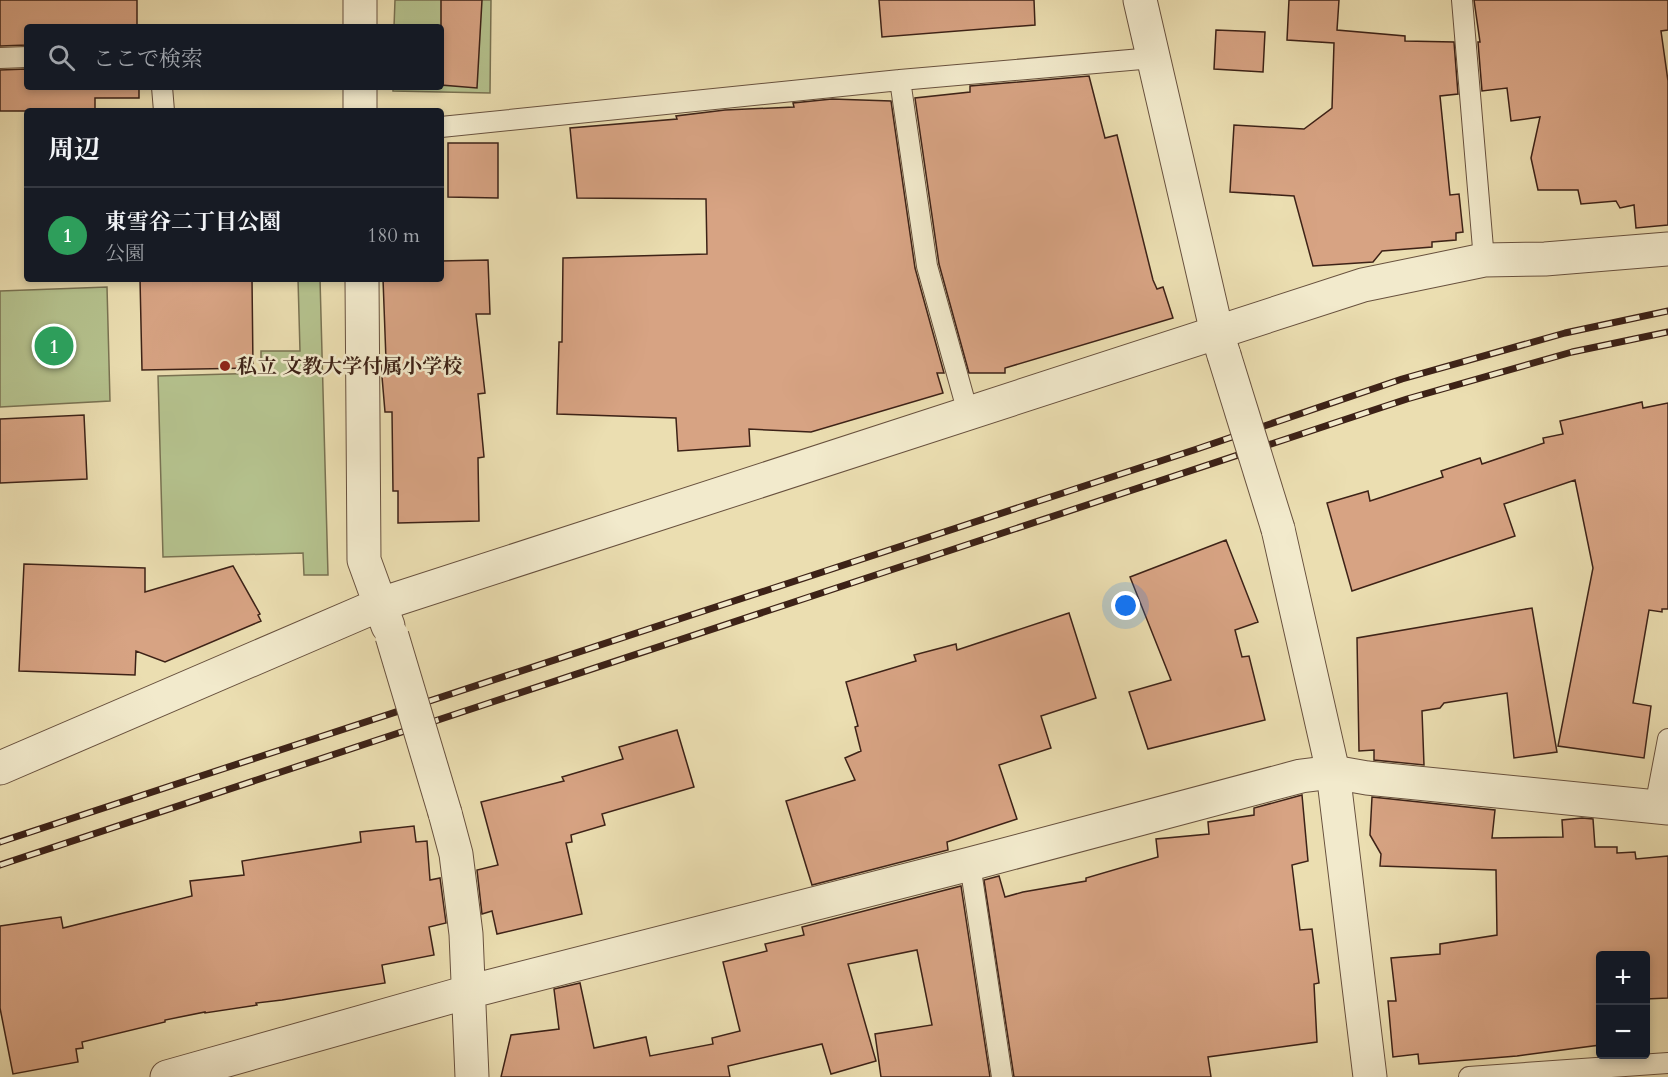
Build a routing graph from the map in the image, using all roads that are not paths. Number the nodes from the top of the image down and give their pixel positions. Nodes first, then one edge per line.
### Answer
1 (360, 0) edge
2 (1140, 0) edge
3 (1462, 0) edge
4 (360, 24) edge
5 (24, 57) edge
6 (0, 58) edge
7 (1153, 58) junction
8 (900, 80) junction
9 (162, 90) edge
10 (360, 90) edge
11 (164, 108) edge
12 (360, 108) edge
13 (444, 127) edge
14 (1668, 249) edge
15 (1484, 260) junction
16 (362, 282) edge
17 (1220, 344) junction
18 (968, 413) junction
19 (381, 604) junction
20 (1668, 739) edge
21 (0, 768) edge
22 (1333, 772) junction
23 (1662, 807) edge
24 (970, 864) junction
25 (468, 992) junction
26 (1668, 1063) edge
27 (204, 1072) edge
28 (166, 1077) edge
29 (472, 1077) edge
30 (1002, 1077) edge
31 (1370, 1077) edge
32 (1469, 1077) edge

1 - 4 street
2 - 7 street
3 - 15 lane
5 - 6 lane
7 - 8 lane
7 - 17 street
8 - 13 lane
8 - 18 lane
9 - 11 lane
10 - 12 street
14 - 15 street
15 - 17 street
16 - 19 street
17 - 18 street
17 - 22 street, bridge
18 - 19 street
19 - 21 street
19 - 25 street, bridge
20 - 23 lane
22 - 23 street
22 - 24 street
22 - 31 street
24 - 25 street
24 - 30 lane
25 - 27 street
25 - 29 street
26 - 32 lane
27 - 28 street

